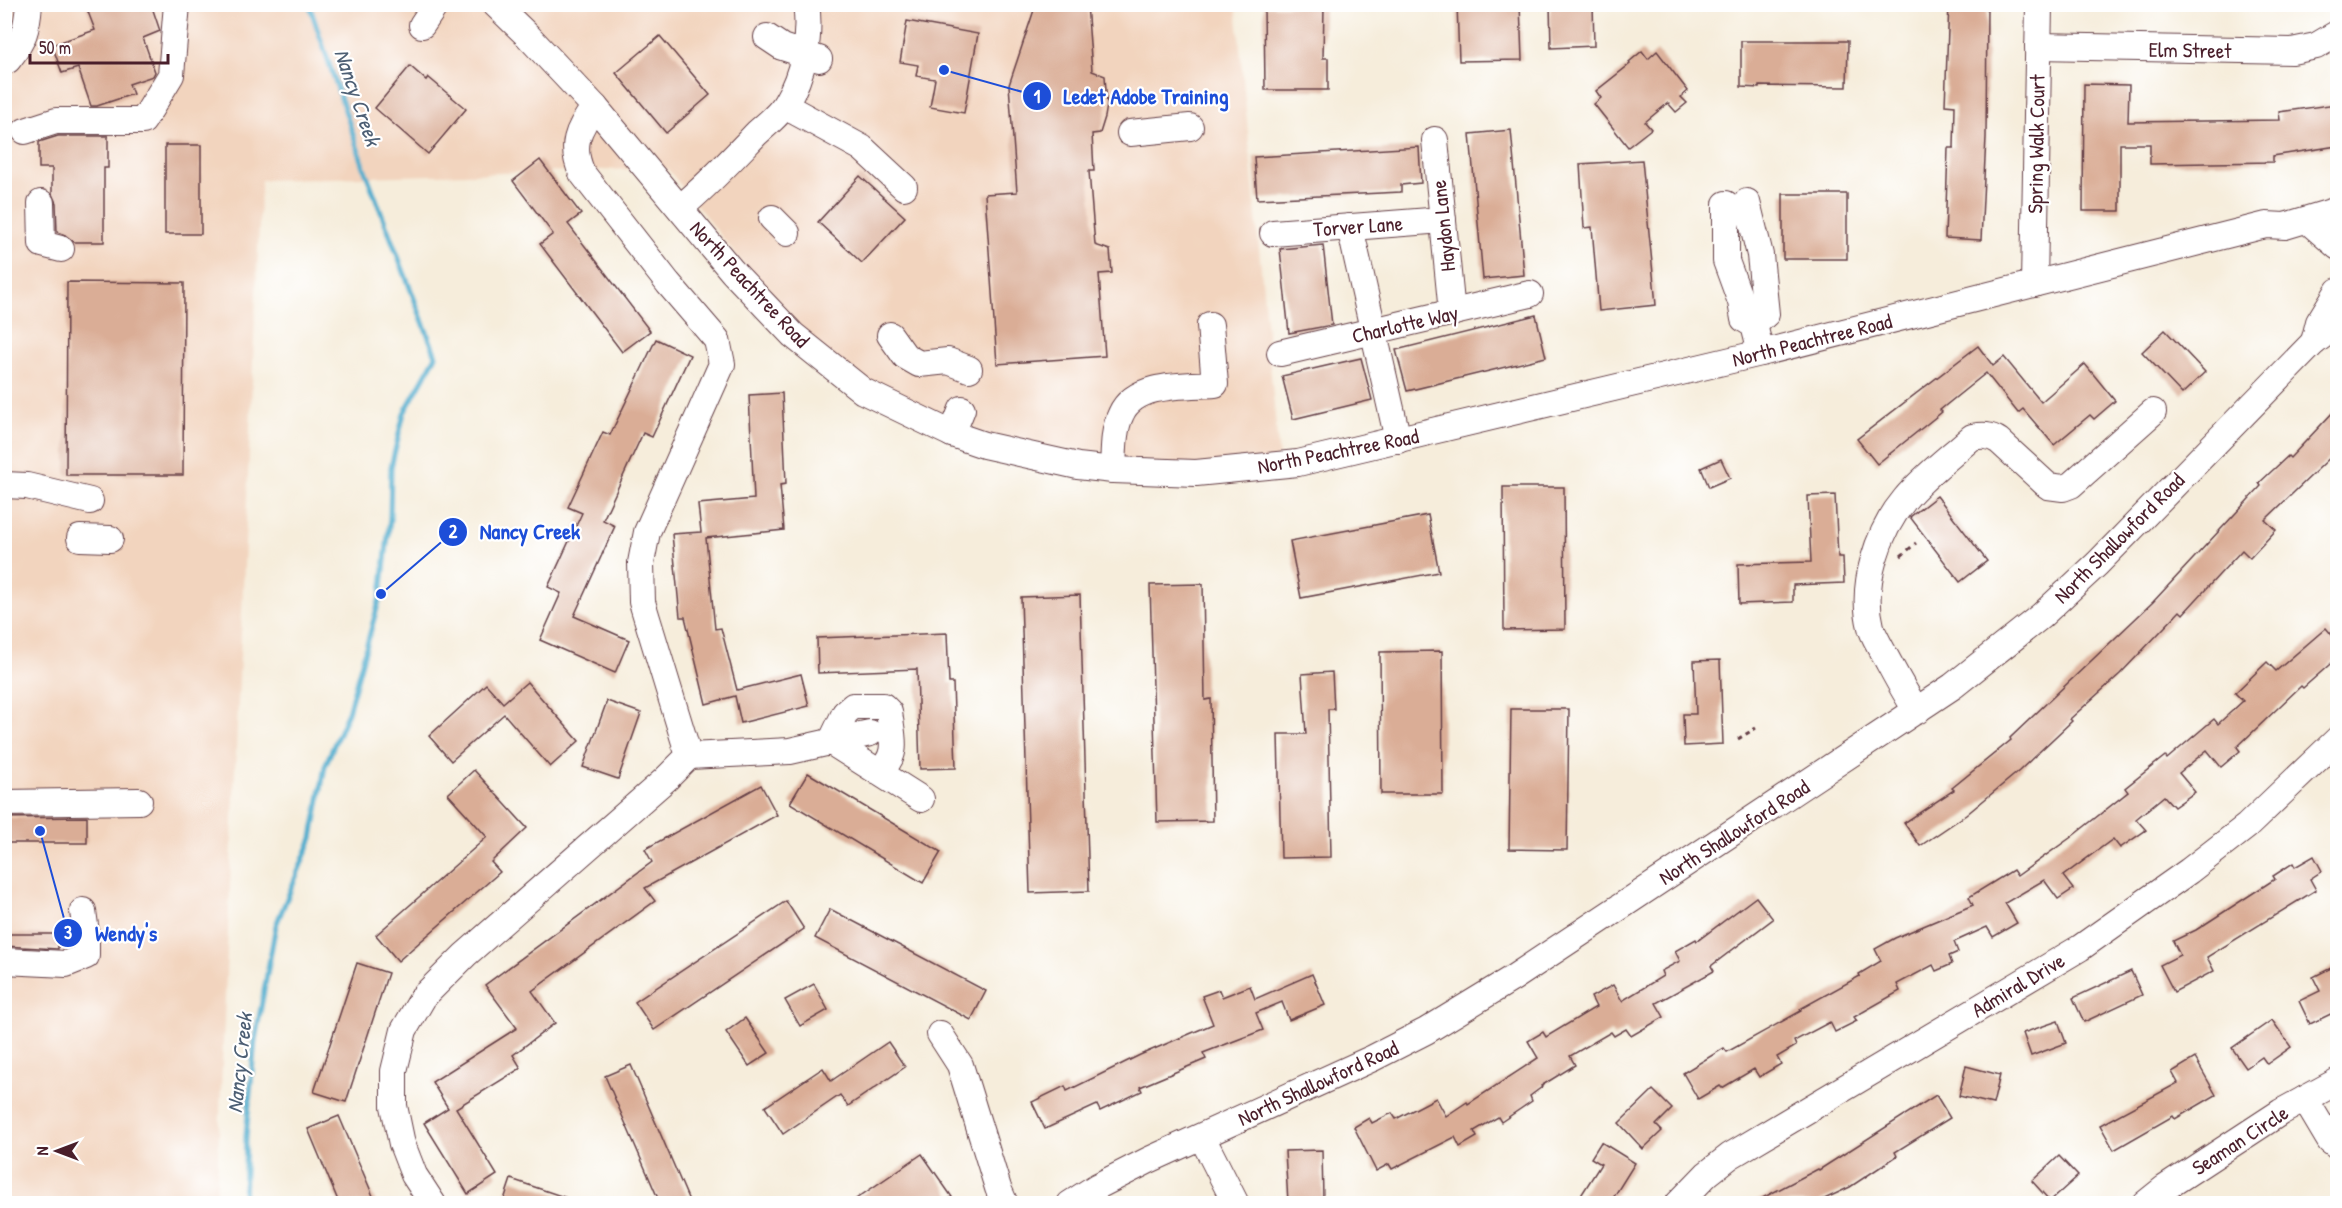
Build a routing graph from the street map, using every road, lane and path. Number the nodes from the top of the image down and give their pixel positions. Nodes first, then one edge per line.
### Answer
1 (28, 4) edge
2 (177, 4) edge
3 (495, 4) edge
4 (806, 4) edge
5 (2039, 4) edge
6 (2337, 33) edge
7 (767, 37) dead end
8 (2038, 46) junction
9 (812, 57) junction
10 (4, 60) edge
11 (785, 105) junction
12 (595, 107) junction
13 (1190, 127) dead end
14 (25, 131) dead end
15 (1130, 133) dead end
16 (1435, 140) dead end
17 (904, 187) dead end
18 (2337, 193) edge
19 (41, 203) dead end
20 (680, 208) junction
21 (2337, 210) edge
22 (1443, 220) junction
23 (2308, 221) junction
24 (2266, 225) junction
25 (1350, 227) junction
26 (1273, 233) dead end
27 (2337, 247) edge
28 (61, 249) dead end
29 (2034, 284) junction
30 (2337, 291) edge
31 (1530, 294) dead end
32 (1452, 313) junction
33 (2337, 324) edge
34 (1210, 325) dead end
35 (1754, 325) junction
36 (1373, 331) junction
37 (890, 335) dead end
38 (2314, 342) junction
39 (1280, 353) dead end
40 (1761, 353) junction
41 (969, 369) dead end
42 (962, 409) dead end
43 (2153, 412) dead end
44 (952, 434) junction
45 (1398, 440) junction
46 (1113, 470) junction
47 (4, 485) edge
48 (90, 501) dead end
49 (80, 538) dead end
50 (110, 539) dead end
51 (1917, 543) dead end
52 (1900, 556) dead end
53 (1917, 711) junction
54 (1756, 728) dead end
55 (870, 733) dead end
56 (2337, 739) edge
57 (1738, 740) dead end
58 (831, 742) junction
59 (689, 756) junction
60 (878, 772) junction
61 (921, 799) dead end
62 (139, 801) dead end
63 (4, 803) edge
64 (83, 911) dead end
65 (4, 961) edge
66 (940, 1034) dead end
67 (2337, 1081) edge
68 (2305, 1099) junction
69 (1202, 1137) junction
70 (2337, 1147) edge
71 (433, 1203) edge
72 (1005, 1203) edge
73 (1070, 1203) edge
74 (1236, 1203) edge
75 (1678, 1203) edge
76 (2145, 1203) edge

1 - 10 street
2 - 14 street
3 - 12 street, North Peachtree Road
4 - 9 street
5 - 8 street, Spring Walk Court
6 - 8 street, Elm Street
7 - 9 street
8 - 29 street, Spring Walk Court
9 - 11 street
11 - 17 street
11 - 20 street
12 - 20 street, North Peachtree Road
12 - 59 street
13 - 15 street
16 - 22 street, Haydon Lane
18 - 24 street, North Peachtree Road
19 - 28 street
20 - 44 street, North Peachtree Road
21 - 23 street, North Peachtree Road
22 - 25 street, Torver Lane
22 - 32 street, Haydon Lane
23 - 24 street, North Peachtree Road
23 - 27 street
24 - 29 street, North Peachtree Road
25 - 26 street, Torver Lane
25 - 36 street
29 - 40 street, North Peachtree Road
30 - 38 street, North Shallowford Road
31 - 32 street, Charlotte Way
32 - 36 street, Charlotte Way
33 - 38 street, North Shallowford Road
34 - 46 street
35 - 35 street
35 - 40 street
36 - 39 street, Charlotte Way
36 - 45 street
37 - 41 street
38 - 53 street, North Shallowford Road
40 - 45 street, North Peachtree Road
42 - 44 street
43 - 53 street
44 - 46 street, North Peachtree Road
45 - 46 street, North Peachtree Road
47 - 48 street
49 - 50 street
51 - 52 path
53 - 69 street, North Shallowford Road
54 - 57 path
55 - 58 street
56 - 75 street, Admiral Drive
58 - 59 street
58 - 60 street
58 - 60 street
59 - 71 street
60 - 61 street
62 - 63 street
64 - 65 street
66 - 72 street
67 - 68 street, Seaman Circle
68 - 70 street
68 - 76 street, Seaman Circle
69 - 73 street, North Shallowford Road
69 - 74 street

